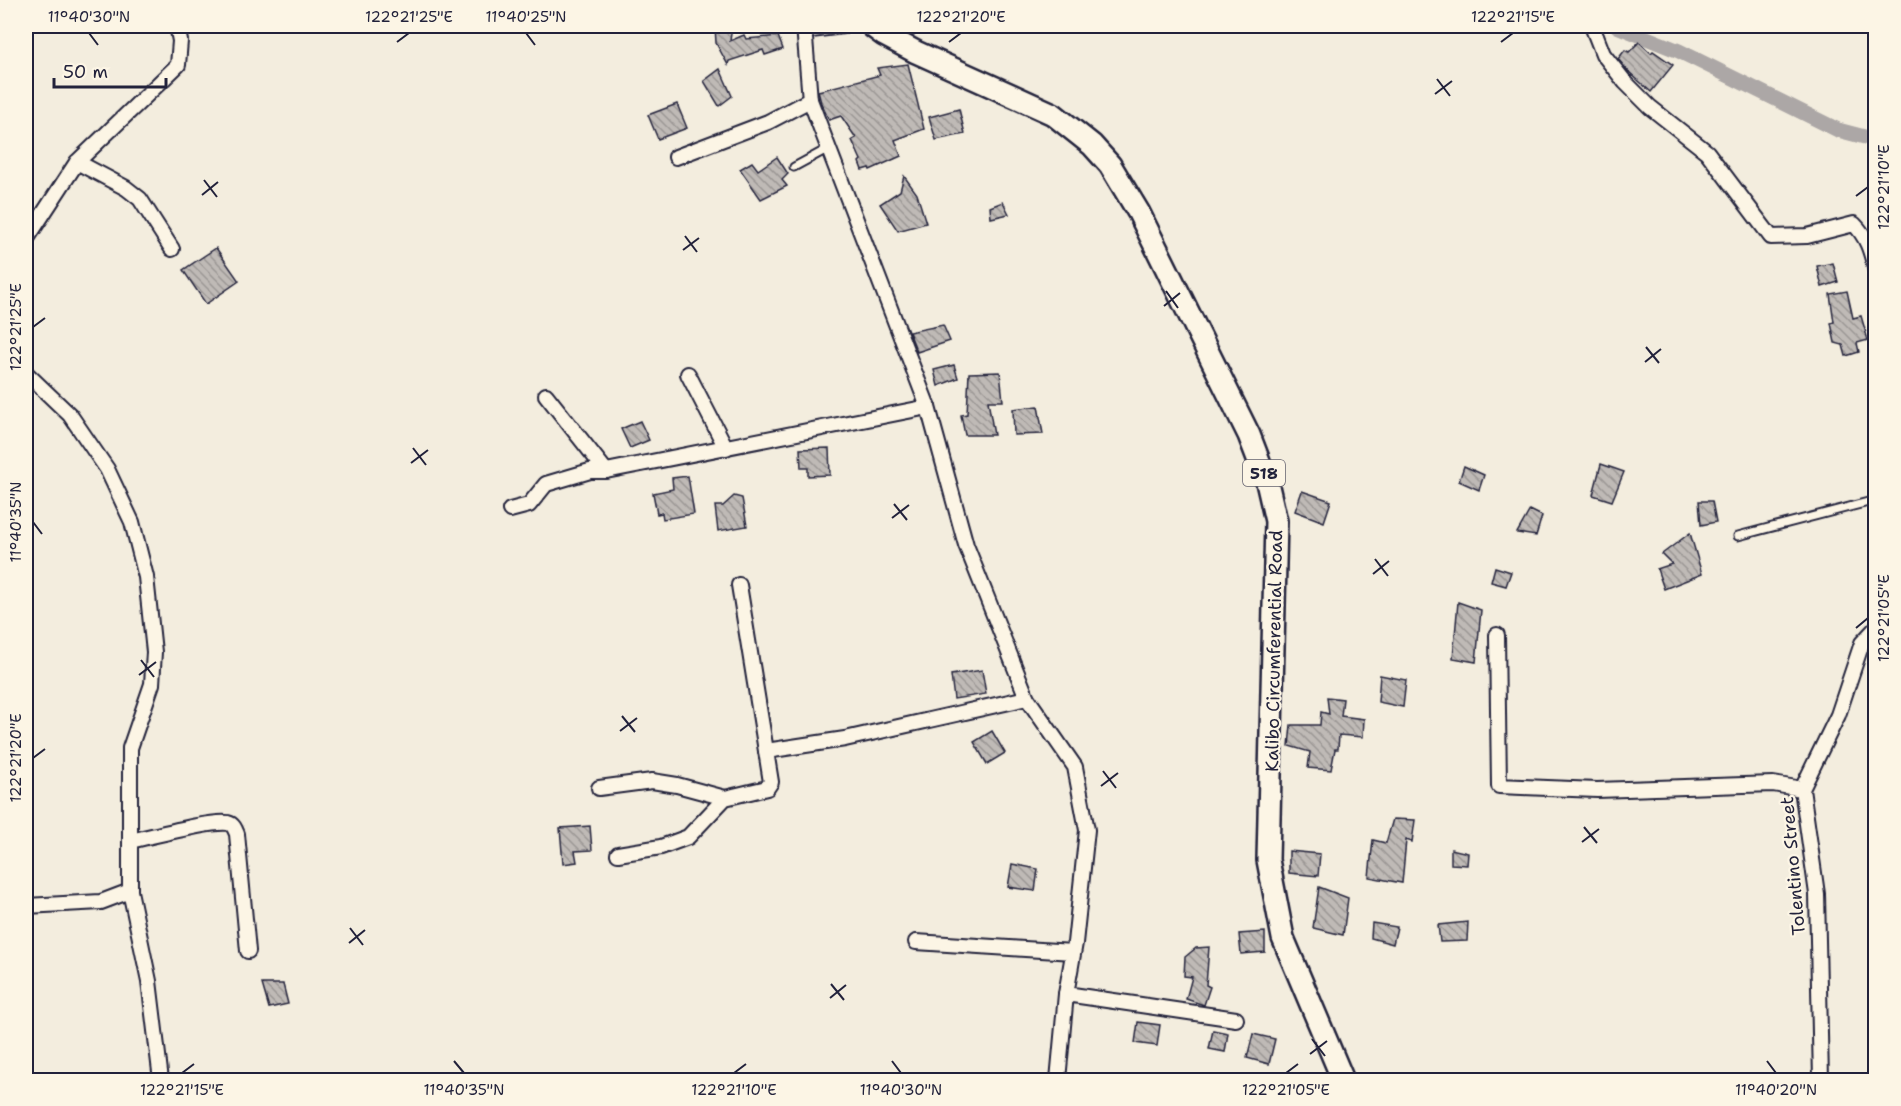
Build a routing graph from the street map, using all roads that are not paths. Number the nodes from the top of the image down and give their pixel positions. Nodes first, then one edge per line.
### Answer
1 (177, 26) edge
2 (843, 26) edge
3 (872, 26) edge
4 (1592, 26) edge
5 (804, 28) edge
6 (810, 100) junction
7 (829, 148) junction
8 (676, 157) dead end
9 (77, 162) junction
10 (794, 167) dead end
11 (26, 240) edge
12 (172, 249) dead end
13 (1875, 271) edge
14 (688, 374) dead end
15 (29, 376) edge
16 (546, 395) dead end
17 (928, 407) junction
18 (726, 448) junction
19 (606, 471) junction
20 (1875, 500) edge
21 (510, 510) dead end
22 (1738, 536) dead end
23 (739, 585) dead end
24 (1875, 628) edge
25 (1497, 635) dead end
26 (1027, 698) junction
27 (766, 751) junction
28 (599, 788) dead end
29 (1802, 789) junction
30 (725, 798) junction
31 (130, 841) junction
32 (618, 854) dead end
33 (130, 891) junction
34 (26, 906) edge
35 (916, 942) dead end
36 (248, 951) dead end
37 (1073, 952) junction
38 (1066, 993) junction
39 (1236, 1019) dead end
40 (161, 1080) edge
41 (1058, 1080) edge
42 (1343, 1080) edge
43 (1821, 1080) edge

1 - 9 street
2 - 5 street
3 - 42 main road, Kalibo Circumferential Road / 518
4 - 13 street
5 - 6 street
6 - 7 street
6 - 8 street
7 - 10 lane
7 - 17 street
9 - 11 street
9 - 12 street
14 - 18 street
15 - 31 street
16 - 19 street
17 - 18 street
17 - 26 street
18 - 19 street
19 - 21 street
20 - 22 lane
23 - 27 street
24 - 29 street, Tolentino Street
25 - 29 street
26 - 27 street
26 - 37 street
27 - 30 street
28 - 30 street
29 - 43 street, Tolentino Street
30 - 32 street
31 - 33 street
31 - 36 street
33 - 34 street
33 - 40 street
35 - 37 street
37 - 38 street
38 - 39 street
38 - 41 street

